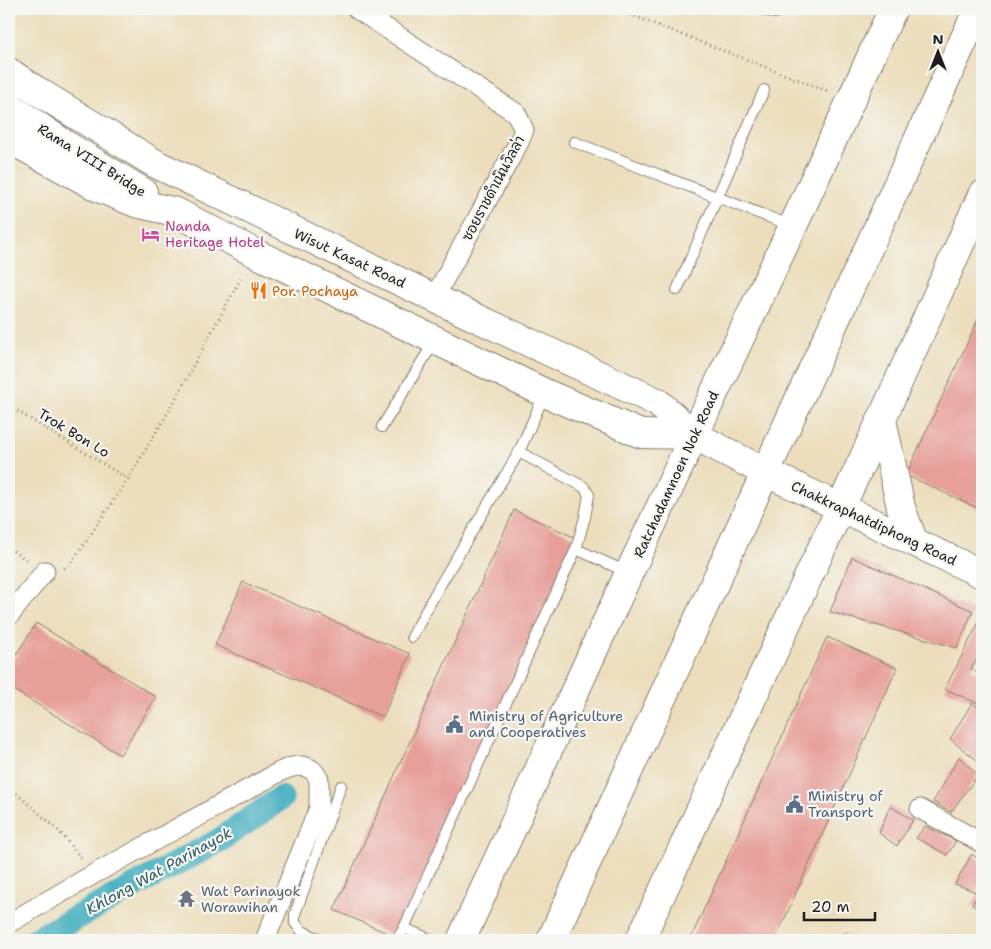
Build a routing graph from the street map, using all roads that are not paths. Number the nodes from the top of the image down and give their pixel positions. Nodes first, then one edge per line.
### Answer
1 (357, 9) edge
2 (761, 9) edge
3 (785, 9) edge
4 (893, 9) edge
5 (978, 9) edge
6 (9, 72) edge
7 (764, 90) dead end
8 (9, 106) edge
9 (9, 138) edge
10 (574, 142) dead end
11 (718, 197) junction
12 (981, 200) edge
13 (176, 212) junction
14 (793, 226) junction
15 (677, 290) dead end
16 (434, 298) junction
17 (435, 341) junction
18 (545, 393) junction
19 (882, 420) junction
20 (382, 428) dead end
21 (694, 435) junction
22 (519, 452) junction
23 (765, 472) junction
24 (842, 507) junction
25 (913, 540) junction
26 (576, 549) junction
27 (45, 571) dead end
28 (629, 573) junction
29 (982, 574) edge
30 (9, 616) edge
31 (412, 637) dead end
32 (340, 786) dead end
33 (920, 810) dead end
34 (982, 843) edge
35 (9, 923) edge
36 (404, 928) junction
37 (265, 940) edge
38 (322, 940) edge
39 (397, 940) edge
40 (432, 940) edge
41 (461, 940) edge
42 (551, 940) edge
43 (640, 940) edge

1 - 16 street, ซอยราชดำเนินวิลล่า
2 - 3 lane
4 - 14 main road, Ratchadamnoen Nok Road
5 - 23 main road
6 - 16 main road, Wisut Kasat Road
7 - 11 lane
8 - 13 main road, Rama VIII Bridge
9 - 13 main road, Wisut Kasat Road
10 - 11 lane
11 - 14 lane
11 - 15 lane
12 - 19 main road
13 - 17 main road, Wisut Kasat Road
14 - 21 main road, Ratchadamnoen Nok Road
16 - 21 main road, Wisut Kasat Road
17 - 18 main road, Wisut Kasat Road
17 - 20 lane
18 - 21 main road, Wisut Kasat Road
18 - 22 lane
19 - 24 main road
19 - 25 main road
21 - 23 main road, Wisut Kasat Road
21 - 28 main road, Ratchadamnoen Nok Road
22 - 26 lane
22 - 31 lane
23 - 24 main road, Chakkraphatdiphong Road
23 - 42 main road
24 - 25 main road, Chakkraphatdiphong Road
24 - 43 main road
25 - 29 main road, Chakkraphatdiphong Road
26 - 28 lane
26 - 36 lane
27 - 30 street
28 - 41 main road, Ratchadamnoen Nok Road
32 - 38 lane
33 - 34 street
35 - 37 street
36 - 39 lane
36 - 40 lane

